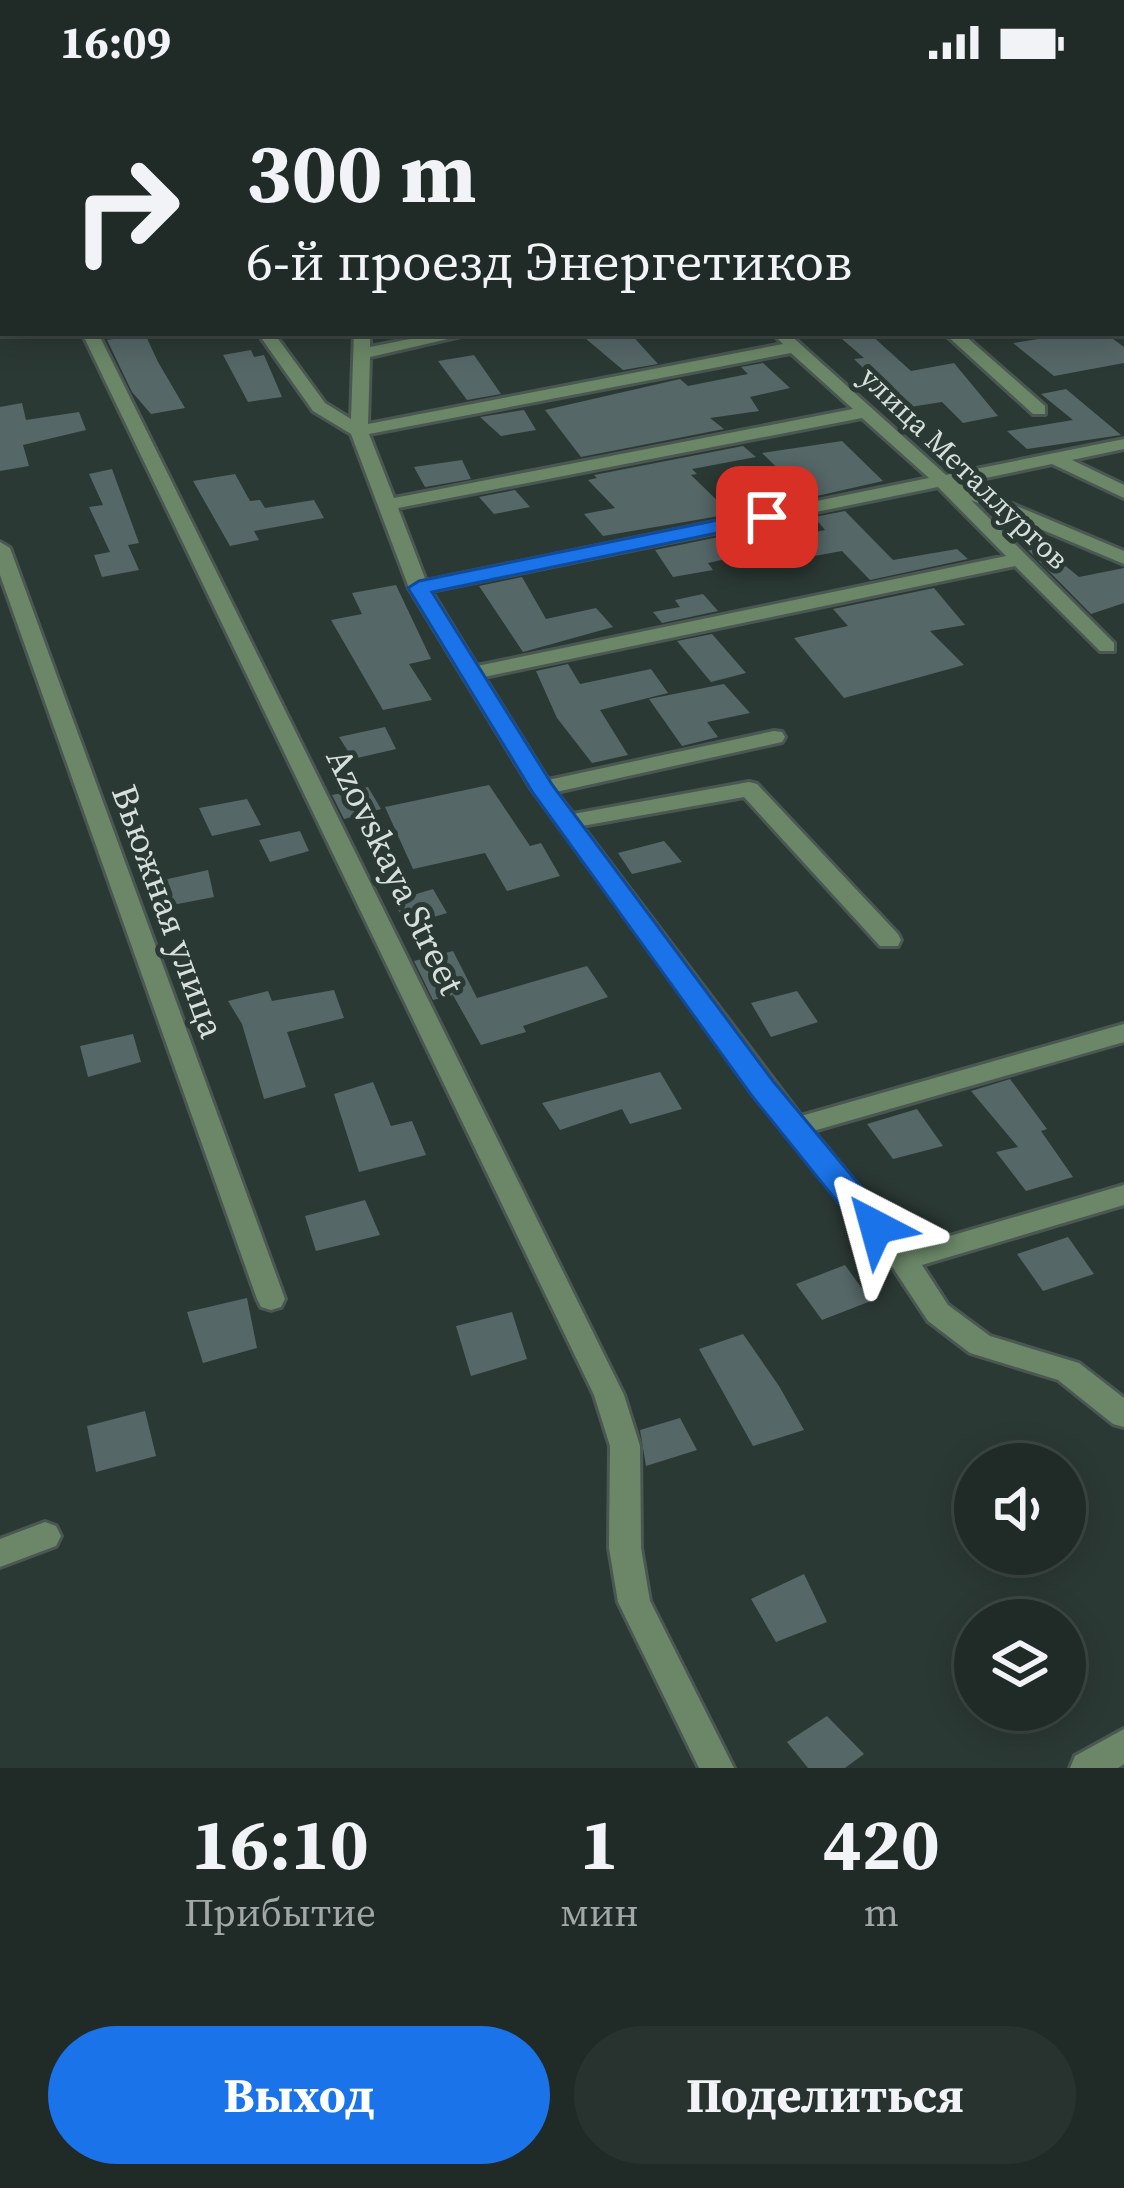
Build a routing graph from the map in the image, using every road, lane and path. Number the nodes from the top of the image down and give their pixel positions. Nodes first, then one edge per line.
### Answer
1 (91, 336) edge
2 (435, 336) edge
3 (955, 336) edge
4 (270, 339) dead end
5 (787, 340) edge
6 (362, 343) edge
7 (1039, 410) dead end
8 (863, 412) junction
9 (359, 431) junction
10 (1124, 444) edge
11 (1052, 457) junction
12 (942, 481) junction
13 (1124, 492) edge
14 (387, 505) junction
15 (0, 548) edge
16 (1124, 558) edge
17 (1016, 560) junction
18 (419, 588) junction
19 (1107, 646) dead end
20 (470, 673) junction
21 (774, 737) dead end
22 (542, 788) junction
23 (567, 822) junction
24 (890, 940) dead end
25 (1124, 1033) edge
26 (794, 1127) junction
27 (1124, 1195) edge
28 (903, 1260) junction
29 (271, 1299) dead end
30 (1117, 1398) edge
31 (45, 1536) dead end
32 (0, 1553) edge
33 (1124, 1745) edge
34 (717, 1768) edge
35 (1087, 1768) edge

1 - 34 street, Azovskaya Street
2 - 6 street
3 - 7 street
4 - 9 street
5 - 8 street, улица Металлургов
5 - 9 street
6 - 9 street
8 - 12 street, улица Металлургов
8 - 14 street
9 - 14 street
10 - 11 street
11 - 12 street
11 - 13 street
12 - 16 street
12 - 17 street, улица Металлургов
12 - 18 street
14 - 18 street
15 - 29 street, Вьюжная улица
17 - 19 street, улица Металлургов
17 - 20 street
18 - 20 street
20 - 22 street
21 - 22 street
22 - 23 street
23 - 24 street
23 - 26 street
25 - 26 street
26 - 28 street
27 - 28 street
28 - 30 street
31 - 32 street
33 - 35 street

